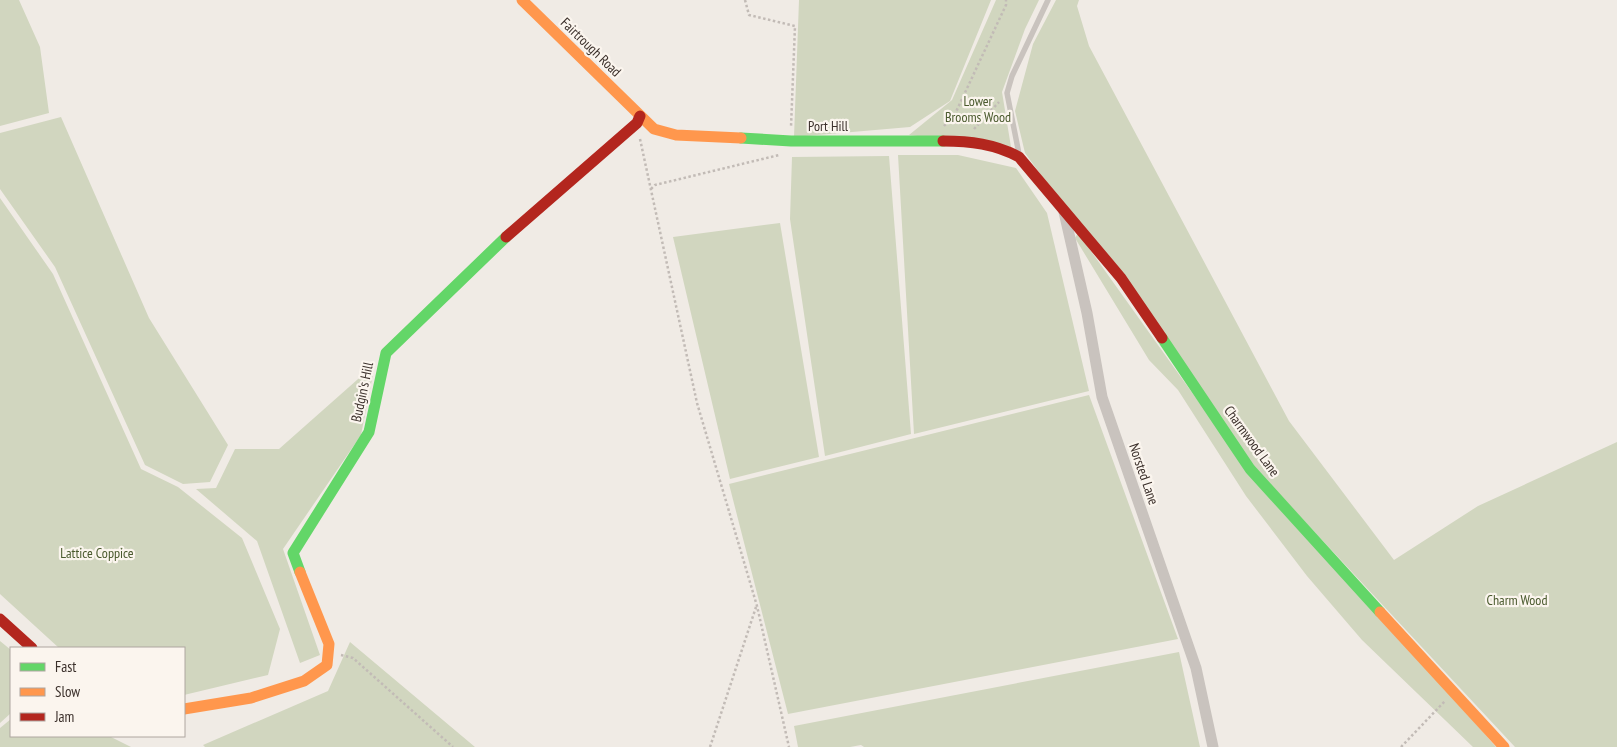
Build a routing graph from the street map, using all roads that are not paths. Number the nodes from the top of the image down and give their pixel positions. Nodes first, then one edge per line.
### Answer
1 (522, 0) edge
2 (1048, 0) edge
3 (638, 119) junction
4 (1019, 156) junction
5 (1063, 208) junction
6 (0, 619) edge
7 (31, 647) edge
8 (185, 709) edge
9 (1213, 747) edge
10 (1504, 747) edge

1 - 3 street, Fairtrough Road
2 - 4 lane
3 - 4 street, Port Hill
3 - 8 street, Budgin's Hill
4 - 5 street, Charmwood Lane
5 - 9 street, Norsted Lane
5 - 10 street, Charmwood Lane
6 - 7 street

